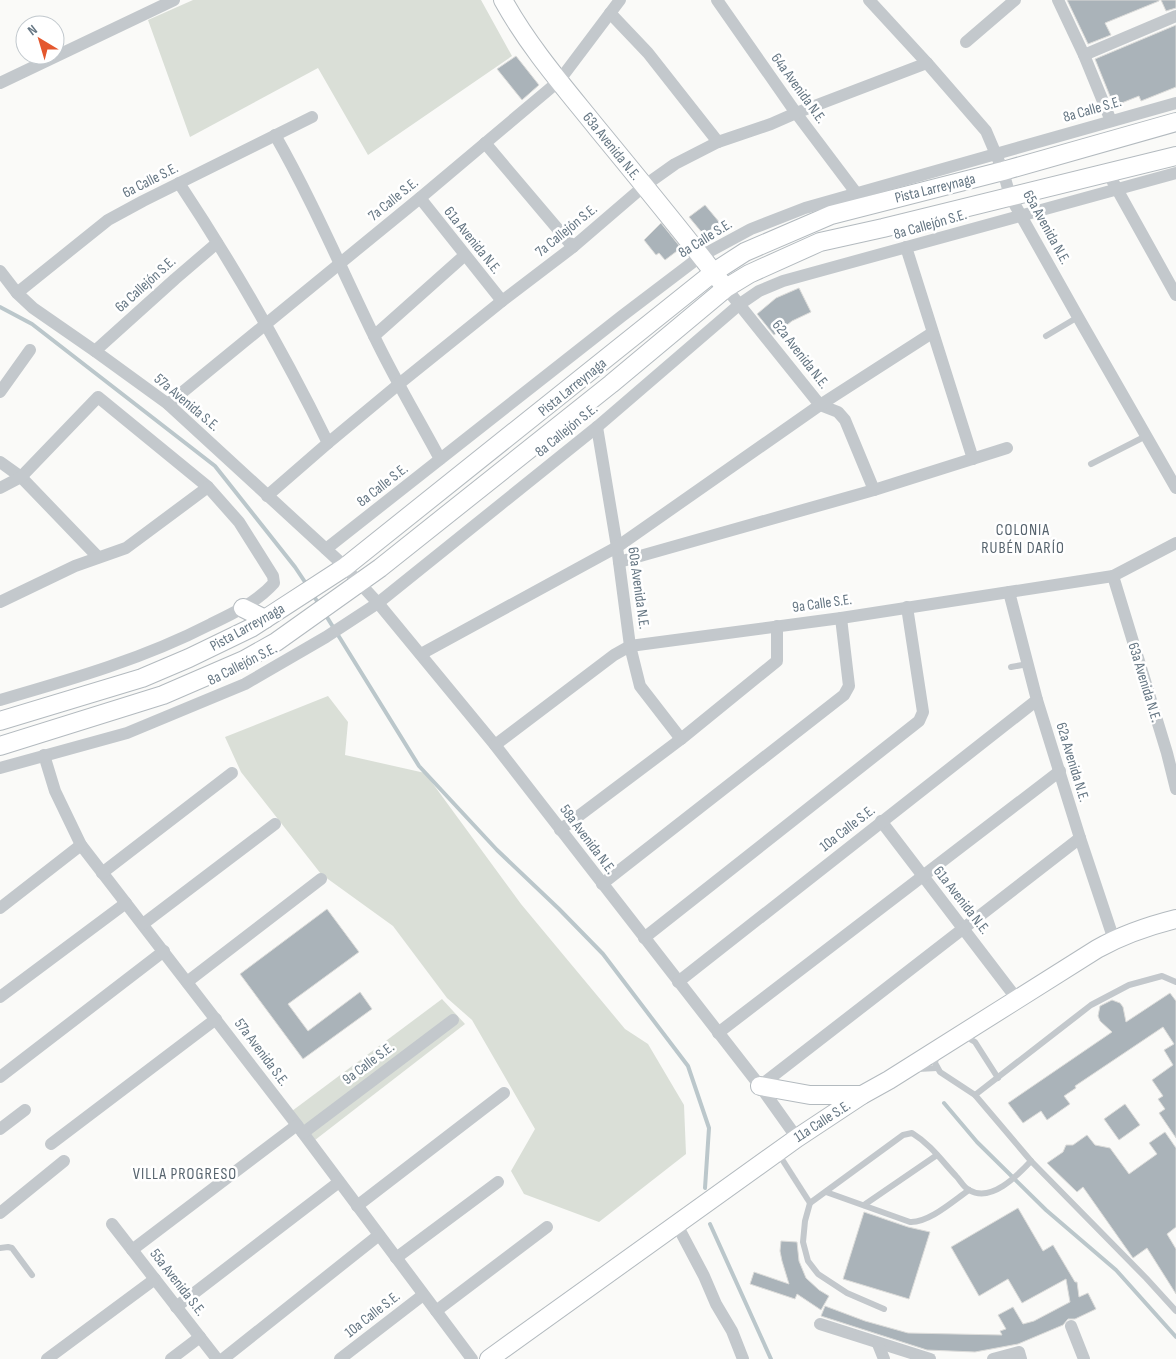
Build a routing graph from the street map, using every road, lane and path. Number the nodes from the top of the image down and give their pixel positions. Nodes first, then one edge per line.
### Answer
1 (174, 0) edge
2 (503, 0) edge
3 (620, 0) edge
4 (717, 0) edge
5 (869, 0) edge
6 (1015, 0) edge
7 (1058, 0) edge
8 (610, 13) junction
9 (1176, 16) edge
10 (966, 42) dead end
11 (1084, 55) junction
12 (928, 63) junction
13 (559, 81) junction
14 (0, 83) edge
15 (1176, 102) edge
16 (796, 113) junction
17 (312, 117) dead end
18 (1111, 121) junction
19 (1176, 122) edge
20 (275, 135) junction
21 (718, 142) junction
22 (485, 143) junction
23 (997, 153) junction
24 (1176, 156) edge
25 (1003, 171) junction
26 (1108, 173) junction
27 (1176, 173) edge
28 (179, 183) junction
29 (644, 186) junction
30 (1118, 190) junction
31 (856, 194) junction
32 (1010, 196) junction
33 (420, 198) junction
34 (1021, 215) junction
35 (218, 243) junction
36 (906, 247) junction
37 (573, 248) junction
38 (465, 255) junction
39 (701, 256) junction
40 (340, 264) junction
41 (0, 271) edge
42 (714, 272) junction
43 (1172, 280) edge
44 (726, 288) junction
45 (17, 293) junction
46 (1176, 295) edge
47 (502, 301) junction
48 (740, 304) junction
49 (1078, 317) junction
50 (265, 324) junction
51 (932, 333) junction
52 (374, 336) junction
53 (1046, 336) dead end
54 (30, 350) dead end
55 (95, 351) junction
56 (399, 384) junction
57 (0, 392) edge
58 (168, 404) junction
59 (820, 405) junction
60 (596, 427) junction
61 (1146, 436) junction
62 (328, 442) junction
63 (1008, 448) dead end
64 (440, 459) junction
65 (973, 459) junction
66 (0, 462) edge
67 (1091, 464) dead end
68 (21, 477) junction
69 (208, 487) junction
70 (0, 488) edge
71 (1176, 488) edge
72 (874, 490) junction
73 (267, 496) junction
74 (1176, 543) edge
75 (617, 547) junction
76 (326, 549) junction
77 (98, 557) junction
78 (619, 562) junction
79 (345, 567) junction
80 (1112, 576) junction
81 (360, 583) junction
82 (1009, 592) junction
83 (0, 602) edge
84 (378, 602) junction
85 (907, 607) junction
86 (244, 608) junction
87 (841, 618) junction
88 (265, 619) junction
89 (777, 626) junction
90 (630, 646) junction
91 (421, 654) junction
92 (1028, 664) junction
93 (1011, 667) dead end
94 (0, 700) edge
95 (1037, 700) junction
96 (0, 721) edge
97 (681, 739) junction
98 (0, 746) edge
99 (494, 746) junction
100 (1171, 752) edge
101 (44, 755) junction
102 (0, 768) edge
103 (1060, 771) junction
104 (232, 773) dead end
105 (1176, 789) edge
106 (881, 821) junction
107 (275, 824) dead end
108 (560, 830) junction
109 (1080, 838) junction
110 (81, 845) junction
111 (102, 873) junction
112 (922, 876) junction
113 (321, 879) dead end
114 (602, 884) junction
115 (126, 903) junction
116 (0, 908) edge
117 (1176, 919) edge
118 (143, 924) junction
119 (964, 928) junction
120 (644, 938) junction
121 (1114, 940) junction
122 (164, 951) junction
123 (187, 982) junction
124 (678, 982) junction
125 (1176, 982) edge
126 (0, 997) edge
127 (1017, 999) junction
128 (216, 1019) junction
129 (453, 1020) dead end
130 (718, 1033) junction
131 (971, 1034) junction
132 (939, 1050) junction
133 (937, 1068) junction
134 (898, 1075) junction
135 (0, 1077) edge
136 (998, 1078) junction
137 (760, 1086) junction
138 (504, 1093) dead end
139 (862, 1095) junction
140 (975, 1095) junction
141 (25, 1110) dead end
142 (0, 1129) edge
143 (300, 1129) junction
144 (796, 1138) junction
145 (51, 1144) dead end
146 (777, 1151) junction
147 (937, 1155) junction
148 (64, 1161) dead end
149 (1031, 1161) junction
150 (339, 1182) junction
151 (498, 1182) dead end
152 (969, 1190) junction
153 (826, 1192) junction
154 (810, 1203) junction
155 (864, 1204) junction
156 (357, 1206) junction
157 (0, 1213) edge
158 (676, 1223) junction
159 (112, 1224) dead end
160 (547, 1227) dead end
161 (379, 1236) junction
162 (0, 1248) edge
163 (132, 1250) junction
164 (396, 1258) junction
165 (32, 1275) dead end
166 (155, 1279) junction
167 (423, 1295) junction
168 (176, 1307) junction
169 (884, 1309) dead end
170 (436, 1311) junction
171 (1176, 1311) edge
172 (820, 1324) dead end
173 (1072, 1326) dead end
174 (200, 1337) junction
175 (878, 1344) junction
176 (47, 1359) edge
177 (171, 1359) edge
178 (217, 1359) edge
179 (223, 1359) edge
180 (340, 1359) edge
181 (472, 1359) edge
182 (488, 1359) edge
183 (743, 1359) edge
184 (884, 1359) edge
185 (930, 1359) edge
186 (993, 1359) edge
187 (1021, 1359) edge
188 (1084, 1359) edge

1 - 14 street
2 - 13 main road, 63a Avenida N.E.
3 - 8 street, 7a Calle S.E.
4 - 16 street, 64a Avenida N.E.
5 - 12 street, 65a Avenida N.E.
6 - 10 street
7 - 11 street
8 - 13 street, 7a Calle S.E.
8 - 21 street
9 - 11 street
11 - 18 street
12 - 16 street, 7a Callejón S.E.
12 - 23 street, 65a Avenida N.E.
13 - 22 street, 7a Calle S.E.
13 - 29 main road, 63a Avenida N.E.
15 - 18 street, 8a Calle S.E.
16 - 21 street, 7a Callejón S.E.
16 - 31 street, 64a Avenida N.E.
17 - 20 street, 6a Calle S.E.
18 - 23 street, 8a Calle S.E.
19 - 25 main road, Pista Larreynaga
20 - 28 street, 6a Calle S.E.
20 - 40 street
21 - 29 street, 7a Callejón S.E.
22 - 33 street, 7a Calle S.E.
22 - 37 street
23 - 25 street, 65a Avenida N.E.
23 - 31 street, 8a Calle S.E.
24 - 26 main road, Pista Larreynaga
25 - 32 street, 65a Avenida N.E.
25 - 42 main road, Pista Larreynaga
26 - 30 street
26 - 32 main road, Pista Larreynaga
27 - 30 street, 8a Callejón S.E.
28 - 35 street
28 - 45 street, 6a Calle S.E.
29 - 37 street, 7a Callejón S.E.
29 - 39 main road, 63a Avenida N.E.
30 - 34 street, 8a Callejón S.E.
30 - 43 street
31 - 39 street, 8a Calle S.E.
32 - 34 street, 65a Avenida N.E.
32 - 44 main road, Pista Larreynaga
33 - 38 street, 61a Avenida N.E.
33 - 40 street, 7a Calle S.E.
34 - 36 street, 8a Callejón S.E.
34 - 49 street, 65a Avenida N.E.
35 - 50 street
35 - 55 street, 6a Callejón S.E.
36 - 48 street, 8a Callejón S.E.
36 - 51 street
37 - 47 street, 7a Callejón S.E.
38 - 47 street, 61a Avenida N.E.
38 - 52 street
39 - 42 main road, 63a Avenida N.E.
39 - 64 street, 8a Calle S.E.
40 - 50 street, 7a Calle S.E.
40 - 52 street
41 - 45 street, 57a Avenida S.E.
42 - 44 main road, 63a Avenida N.E.
42 - 79 main road, Pista Larreynaga
43 - 46 street
44 - 48 street, 62a Avenida N.E.
44 - 81 main road, Pista Larreynaga
45 - 55 street, 57a Avenida S.E.
47 - 56 street, 7a Callejón S.E.
48 - 59 street, 62a Avenida N.E.
48 - 60 street, 8a Callejón S.E.
49 - 53 lane
49 - 61 street, 65a Avenida N.E.
50 - 58 street, 7a Calle S.E.
50 - 62 street
51 - 59 street
51 - 65 street
52 - 56 street
54 - 57 street
55 - 58 street, 57a Avenida S.E.
56 - 62 street, 7a Callejón S.E.
56 - 64 street
58 - 73 street, 57a Avenida S.E.
59 - 72 street, 62a Avenida N.E.
59 - 75 street
60 - 75 street, 60a Avenida N.E.
60 - 84 street, 8a Callejón S.E.
61 - 67 lane
61 - 71 street, 65a Avenida N.E.
62 - 73 street, 7a Callejón S.E.
63 - 65 street
64 - 76 street, 8a Calle S.E.
65 - 72 street
66 - 68 street
68 - 69 street
68 - 70 street
68 - 77 street
69 - 77 street
69 - 86 street
72 - 78 street
73 - 76 street, 57a Avenida S.E.
74 - 80 street, 9a Calle S.E.
75 - 78 street, 60a Avenida N.E.
75 - 91 street
76 - 79 street, 57a Avenida S.E.
77 - 83 street
78 - 90 street, 60a Avenida N.E.
79 - 81 street, 58a Avenida N.E.
79 - 88 main road, Pista Larreynaga
80 - 82 street, 9a Calle S.E.
80 - 100 street, 63a Avenida N.E.
81 - 84 street, 58a Avenida N.E.
81 - 98 main road, Pista Larreynaga
82 - 85 street, 9a Calle S.E.
82 - 92 street, 62a Avenida N.E.
84 - 91 street, 58a Avenida N.E.
84 - 101 street, 8a Callejón S.E.
85 - 87 street, 9a Calle S.E.
85 - 120 street
86 - 88 main road
86 - 94 street
87 - 89 street, 9a Calle S.E.
87 - 114 street
88 - 96 main road, Pista Larreynaga
89 - 90 street, 9a Calle S.E.
89 - 97 street
90 - 97 street, 60a Avenida N.E.
90 - 99 street, 9a Calle S.E.
91 - 99 street, 58a Avenida N.E.
92 - 93 lane
92 - 95 street, 62a Avenida N.E.
95 - 103 street, 62a Avenida N.E.
95 - 106 street, 10a Calle S.E.
97 - 108 street
99 - 108 street, 58a Avenida N.E.
100 - 105 street, 63a Avenida N.E.
101 - 102 street, 8a Callejón S.E.
101 - 110 street, 57a Avenida S.E.
103 - 109 street, 62a Avenida N.E.
103 - 112 street
104 - 111 street
106 - 112 street, 61a Avenida N.E.
106 - 124 street, 10a Calle S.E.
107 - 118 street
108 - 114 street, 58a Avenida N.E.
109 - 119 street
109 - 121 street, 62a Avenida N.E.
110 - 111 street, 57a Avenida S.E.
110 - 116 street
111 - 115 street, 57a Avenida S.E.
112 - 119 street, 61a Avenida N.E.
112 - 130 street
113 - 123 street
114 - 120 street, 58a Avenida N.E.
115 - 118 street, 57a Avenida S.E.
115 - 126 street
117 - 121 main road, 11a Calle S.E.
118 - 122 street, 57a Avenida S.E.
119 - 127 street, 61a Avenida N.E.
119 - 137 street
120 - 124 street, 58a Avenida N.E.
121 - 127 main road, 11a Calle S.E.
122 - 123 street, 57a Avenida S.E.
122 - 135 street
123 - 128 street, 57a Avenida S.E.
124 - 130 street, 58a Avenida N.E.
125 - 136 lane
127 - 131 main road, 11a Calle S.E.
128 - 143 street, 57a Avenida S.E.
128 - 145 street
129 - 143 street, 9a Calle S.E.
130 - 137 street, 58a Avenida N.E.
131 - 132 main road, 11a Calle S.E.
131 - 136 lane
132 - 133 lane
132 - 134 main road, 11a Calle S.E.
133 - 134 lane
133 - 140 lane
134 - 139 main road, 11a Calle S.E.
136 - 140 lane
137 - 139 main road
137 - 144 street, 58a Avenida N.E.
138 - 156 street
139 - 144 main road, 11a Calle S.E.
140 - 149 lane
141 - 142 street
143 - 150 street, 57a Avenida S.E.
143 - 163 street, 9a Calle S.E.
144 - 146 main road, 11a Calle S.E.
146 - 154 lane
146 - 158 main road, 11a Calle S.E.
147 - 152 lane
147 - 153 lane
147 - 155 lane
148 - 157 street
149 - 152 lane
149 - 171 lane
150 - 156 street, 57a Avenida S.E.
150 - 168 street
151 - 164 street
152 - 155 lane
153 - 154 lane
153 - 155 lane
154 - 169 lane
156 - 161 street, 57a Avenida S.E.
158 - 182 main road, 11a Calle S.E.
158 - 183 street
159 - 163 street, 55a Avenida S.E.
160 - 170 street
161 - 164 street, 57a Avenida S.E.
161 - 179 street
162 - 165 lane
163 - 166 street, 55a Avenida S.E.
164 - 167 street, 57a Avenida S.E.
166 - 168 street, 55a Avenida S.E.
166 - 176 street
167 - 170 street, 57a Avenida S.E.
167 - 180 street, 10a Calle S.E.
168 - 174 street, 55a Avenida S.E.
170 - 181 street, 57a Avenida S.E.
172 - 175 street
173 - 188 street
174 - 177 street
174 - 178 street, 55a Avenida S.E.
175 - 184 street
175 - 185 street
186 - 187 street

